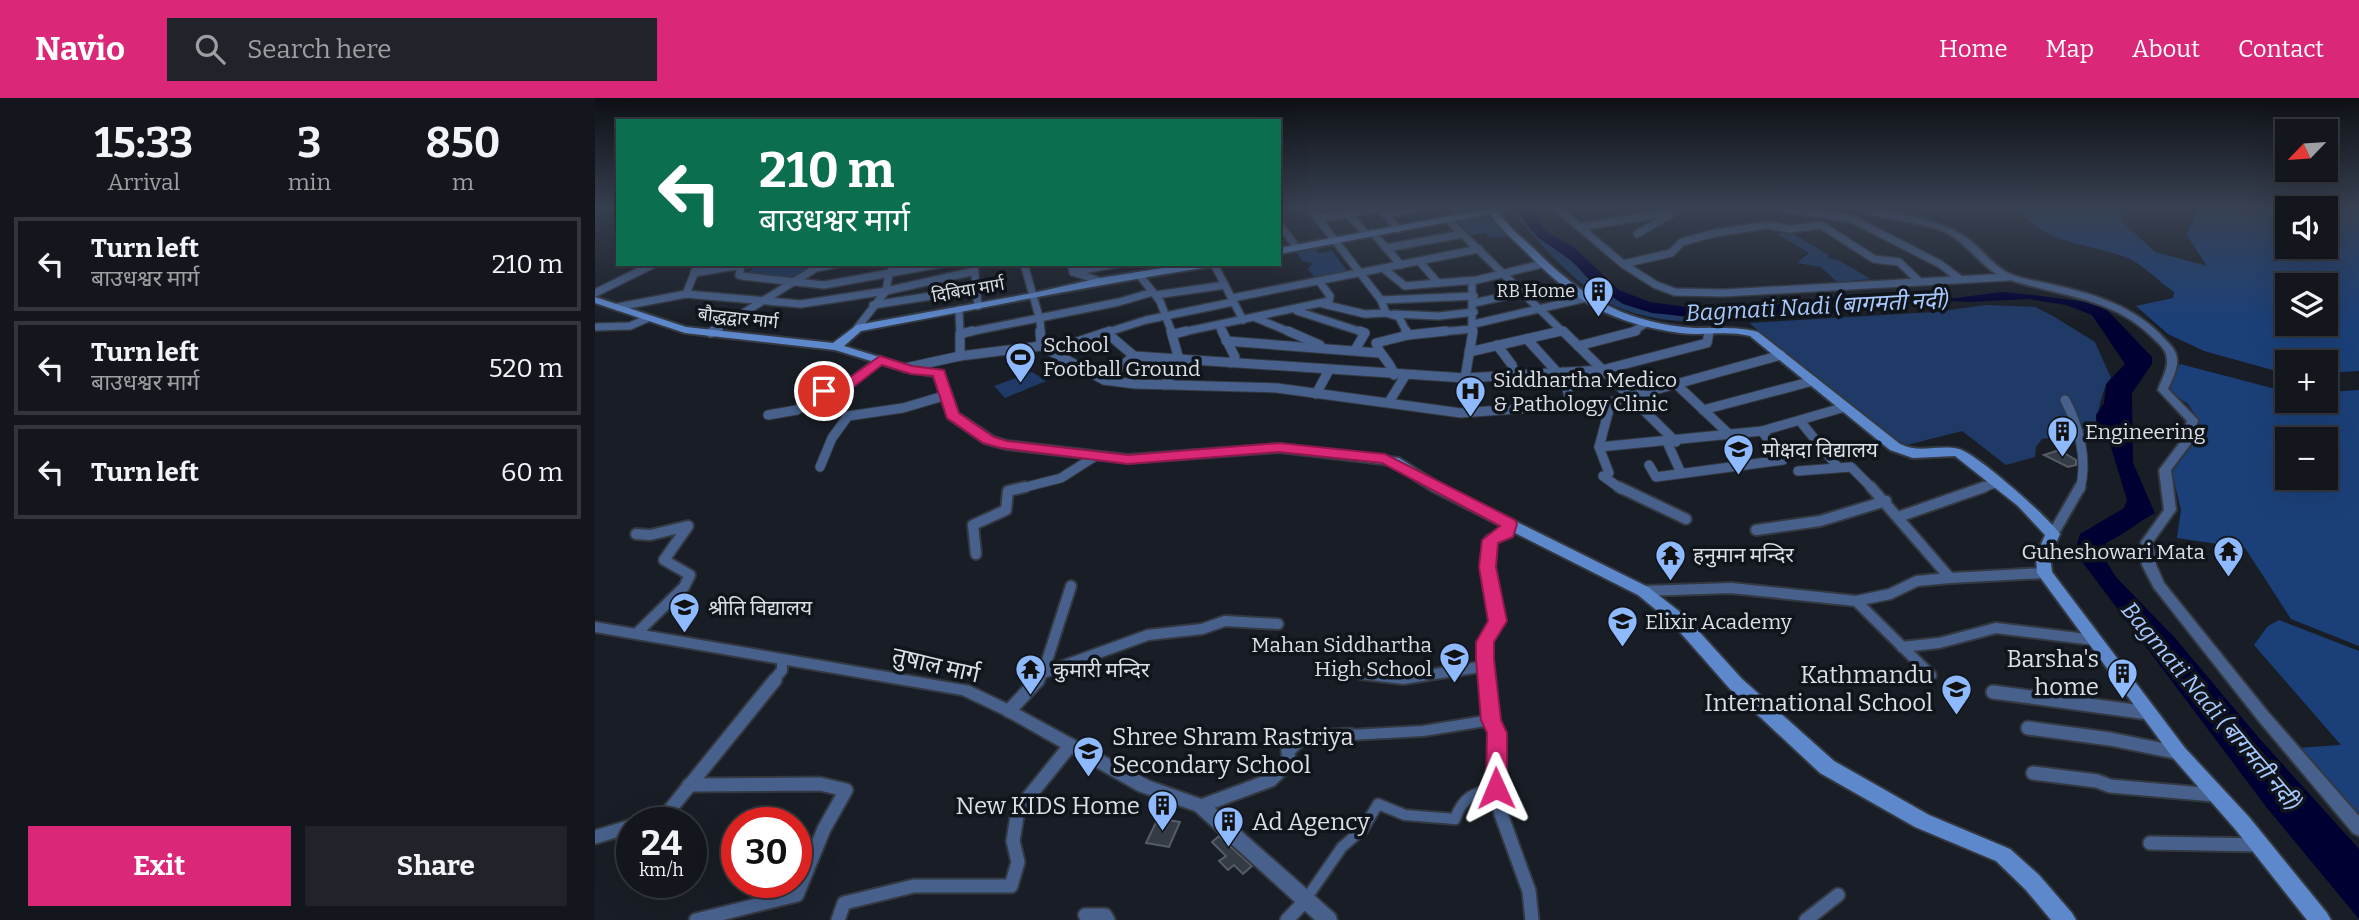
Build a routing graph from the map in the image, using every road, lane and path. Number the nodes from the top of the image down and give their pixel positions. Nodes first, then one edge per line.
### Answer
1 (1305, 245) edge
2 (1338, 245) edge
3 (1383, 245) edge
4 (1401, 245) edge
5 (1475, 245) edge
6 (1526, 245) edge
7 (1602, 245) edge
8 (1679, 245) edge
9 (1853, 245) edge
10 (1904, 245) edge
11 (1971, 245) edge
12 (1296, 247) joint
13 (1386, 248) junction
14 (1479, 249) junction
15 (1281, 251) edge
16 (1420, 262) junction
17 (1542, 264) junction
18 (1623, 264) junction
19 (1401, 265) junction
20 (650, 266) edge
21 (697, 266) edge
22 (738, 266) edge
23 (744, 266) edge
24 (815, 266) edge
25 (895, 266) edge
26 (930, 266) edge
27 (1024, 266) edge
28 (1094, 266) edge
29 (1199, 266) edge
30 (1212, 266) edge
31 (974, 268) edge
32 (1072, 268) edge
33 (1384, 269) junction
34 (1504, 272) junction
35 (694, 273) junction
36 (1361, 273) junction
37 (889, 274) junction
38 (1140, 276) junction
39 (2008, 277) junction
40 (1960, 279) junction
41 (1100, 281) junction
42 (1319, 281) junction
43 (1919, 281) junction
44 (790, 282) junction
45 (1472, 282) junction
46 (1438, 283) junction
47 (1225, 285) junction
48 (976, 289) junction
49 (886, 291) junction
50 (1524, 292) junction
51 (595, 293) edge
52 (1154, 293) junction
53 (686, 294) junction
54 (1034, 296) junction
55 (1582, 299) junction
56 (595, 300) edge
57 (1232, 300) junction
58 (1381, 300) junction
59 (759, 302) junction
60 (1322, 304) junction
61 (1474, 304) junction
62 (873, 305) junction
63 (978, 306) junction
64 (618, 307) junction
65 (1540, 308) junction
66 (959, 310) junction
67 (1294, 311) junction
68 (1390, 314) junction
69 (1165, 316) junction
70 (1256, 317) junction
71 (646, 319) junction
72 (1040, 320) junction
73 (1243, 320) junction
74 (1645, 324) junction
75 (1219, 326) junction
76 (1473, 326) junction
77 (595, 327) edge
78 (857, 328) junction
79 (1563, 331) junction
80 (1709, 332) junction
81 (711, 333) junction
82 (960, 334) junction
83 (1108, 334) junction
84 (1174, 334) junction
85 (1408, 335) junction
86 (1527, 339) junction
87 (1227, 341) junction
88 (1496, 345) junction
89 (1041, 346) junction
90 (1578, 346) junction
91 (836, 347) junction
92 (1326, 348) junction
93 (1355, 350) junction
94 (1050, 351) junction
95 (1469, 352) junction
96 (1379, 353) junction
97 (1781, 355) junction
98 (960, 356) junction
99 (1134, 356) junction
100 (1180, 359) junction
101 (880, 360) junction
102 (1231, 363) junction
103 (905, 368) junction
104 (1329, 370) junction
105 (1602, 370) junction
106 (1560, 372) junction
107 (1394, 375) junction
108 (1515, 375) junction
109 (1405, 376) junction
110 (1465, 378) junction
111 (1104, 380) junction
112 (1813, 381) junction
113 (804, 383) dead end
114 (1676, 384) junction
115 (830, 385) junction
116 (1165, 385) junction
117 (1316, 394) junction
118 (947, 395) junction
119 (1630, 396) junction
120 (2065, 400) dead end
121 (1389, 402) junction
122 (1611, 402) junction
123 (1571, 405) junction
124 (1845, 407) junction
125 (1703, 410) junction
126 (768, 415) dead end
127 (1800, 421) junction
128 (1762, 431) junction
129 (1730, 435) junction
130 (1671, 442) junction
131 (1599, 447) junction
132 (1094, 457) junction
133 (1649, 464) dead end
134 (1837, 466) junction
135 (820, 467) dead end
136 (1798, 471) dead end
137 (1681, 473) junction
138 (1998, 482) junction
139 (1886, 501) junction
140 (1898, 517) junction
141 (1686, 519) dead end
142 (1509, 524) junction
143 (1756, 530) dead end
144 (636, 534) dead end
145 (2053, 534) junction
146 (976, 554) dead end
147 (2045, 573) junction
148 (1950, 578) junction
149 (1071, 586) dead end
150 (1643, 591) junction
151 (1856, 601) junction
152 (1278, 624) dead end
153 (595, 627) edge
154 (638, 634) junction
155 (2094, 640) junction
156 (1902, 648) junction
157 (782, 661) junction
158 (1486, 666) junction
159 (1043, 673) junction
160 (1361, 674) dead end
161 (1931, 675) dead end
162 (1993, 692) dead end
163 (1009, 711) junction
164 (2148, 713) junction
165 (1491, 720) junction
166 (2028, 728) dead end
167 (1350, 735) joint
168 (1069, 747) junction
169 (2179, 753) junction
170 (2033, 773) dead end
171 (688, 785) junction
172 (1496, 788) junction
173 (2214, 795) junction
174 (1201, 806) junction
175 (672, 807) edge
176 (2359, 828) edge
177 (616, 831) edge
178 (595, 837) edge
179 (2151, 842) dead end
180 (2260, 845) junction
181 (1838, 895) dead end
182 (1304, 902) junction
183 (1085, 915) dead end
184 (696, 920) edge
185 (838, 920) edge
186 (1108, 920) edge
187 (1287, 920) edge
188 (1328, 920) edge
189 (1532, 920) edge
190 (1806, 920) edge
191 (2064, 920) edge
192 (2320, 920) edge

1 - 12 main road
2 - 36 street
3 - 13 street
4 - 13 street
5 - 14 street
6 - 17 main road
7 - 18 street
8 - 18 street
9 - 43 street
10 - 40 street
11 - 39 street
12 - 15 main road
13 - 19 street
14 - 16 street
14 - 34 street
16 - 19 street
16 - 46 street
17 - 34 street
17 - 55 main road
18 - 43 street
19 - 33 street
20 - 51 street
21 - 35 street
22 - 35 street
23 - 44 street
24 - 44 street
25 - 37 street
26 - 37 street
27 - 54 street
28 - 32 street
29 - 38 main road, दिबिया मार्ग
30 - 47 street
31 - 48 street
31 - 49 street
32 - 41 street
33 - 36 street
33 - 46 street
34 - 45 street
34 - 50 street
35 - 53 street
36 - 42 street
36 - 58 street
37 - 44 street
37 - 49 street
38 - 41 main road, दिबिया मार्ग
38 - 52 street
39 - 40 street
39 - 176 street
40 - 43 street
41 - 54 main road, दिबिया मार्ग
42 - 57 street
42 - 60 street
44 - 59 street
45 - 46 street
45 - 61 street
47 - 52 street
47 - 57 street
48 - 62 street
48 - 63 street
49 - 59 street
49 - 62 street
50 - 61 street
50 - 65 street
52 - 69 street
52 - 72 street
53 - 59 street
53 - 64 street
54 - 63 main road, दिबिया मार्ग
54 - 72 street
55 - 65 street
55 - 74 main road
56 - 64 main road, बौद्धद्वार मार्ग
57 - 69 street
57 - 73 street
58 - 61 street
58 - 68 street
59 - 81 street
60 - 67 street
60 - 68 street
61 - 68 street
61 - 76 street
62 - 78 street
63 - 66 main road, दिबिया मार्ग
64 - 71 main road, बौद्धद्वार मार्ग
65 - 76 street
65 - 79 street
66 - 78 main road, दिबिया मार्ग
66 - 82 street
67 - 70 street
67 - 93 street
68 - 85 street
69 - 83 street
69 - 84 street
70 - 73 street
70 - 92 street
71 - 77 street
71 - 81 main road, बौद्धद्वार मार्ग
72 - 82 street
72 - 89 street
73 - 75 street
74 - 80 main road
74 - 90 street
75 - 84 street
75 - 87 street
76 - 85 street
76 - 95 street
78 - 91 main road
79 - 86 street
79 - 90 street
80 - 97 main road
80 - 105 street
81 - 91 main road, बौद्धद्वार मार्ग
82 - 98 street
83 - 94 street
83 - 99 street
84 - 100 street
85 - 96 street
86 - 88 street
86 - 106 street
87 - 92 street
87 - 102 street
88 - 95 street
88 - 108 street
89 - 94 street
89 - 98 street
90 - 105 street
91 - 101 main road, बौद्धद्वार मार्ग
92 - 93 street
93 - 96 street
94 - 111 street
95 - 110 street
96 - 107 street
97 - 112 main road
97 - 114 street
98 - 103 street
99 - 100 street
99 - 111 street
100 - 102 street
100 - 116 street
101 - 103 main road, बौद्धद्वार मार्ग
101 - 115 street
102 - 104 street
103 - 118 main road, बौद्धद्वार मार्ग
104 - 107 street
104 - 117 street
105 - 106 street
105 - 119 street
106 - 108 street
106 - 123 street
107 - 109 street
108 - 110 street
109 - 110 street
109 - 121 street
111 - 116 street
112 - 124 main road
112 - 125 street
113 - 115 street
114 - 119 street
114 - 125 street
115 - 126 street
116 - 117 street
117 - 121 street
118 - 132 main road
118 - 135 street
119 - 122 street
119 - 130 street
120 - 145 street
121 - 123 street
122 - 123 street
122 - 131 street
124 - 127 street
124 - 138 main road
125 - 129 street
127 - 128 street
127 - 134 street
128 - 129 street
128 - 137 street
129 - 130 street
130 - 131 street
130 - 137 street
131 - 141 street
132 - 142 main road
132 - 146 street
133 - 137 street
134 - 136 street
134 - 139 street
138 - 140 street
138 - 145 main road
139 - 140 street
139 - 143 street
140 - 148 street
142 - 150 main road
142 - 158 street
144 - 154 street
145 - 147 main road
147 - 148 street
147 - 155 main road
148 - 151 street
149 - 159 street
150 - 151 street
150 - 191 main road
151 - 156 street
152 - 159 street
153 - 154 street, तुषाल मार्ग
154 - 157 street, तुषाल मार्ग
155 - 156 street
155 - 164 main road
156 - 161 street
157 - 163 street, तुषाल मार्ग
157 - 171 street
158 - 160 street
158 - 165 street
159 - 163 street
162 - 164 street
163 - 168 street, तुषाल मार्ग
164 - 169 main road
165 - 167 street
165 - 172 street
166 - 169 street
167 - 174 street
168 - 174 street, तुषाल मार्ग
168 - 185 street
169 - 173 main road
170 - 173 street
171 - 175 street
171 - 184 street
172 - 182 street
172 - 189 street
173 - 180 main road
174 - 182 street, तुषाल मार्ग
177 - 178 street
179 - 180 street
180 - 192 main road
181 - 190 street
182 - 187 street
182 - 188 street, तुषाल मार्ग
183 - 186 street

